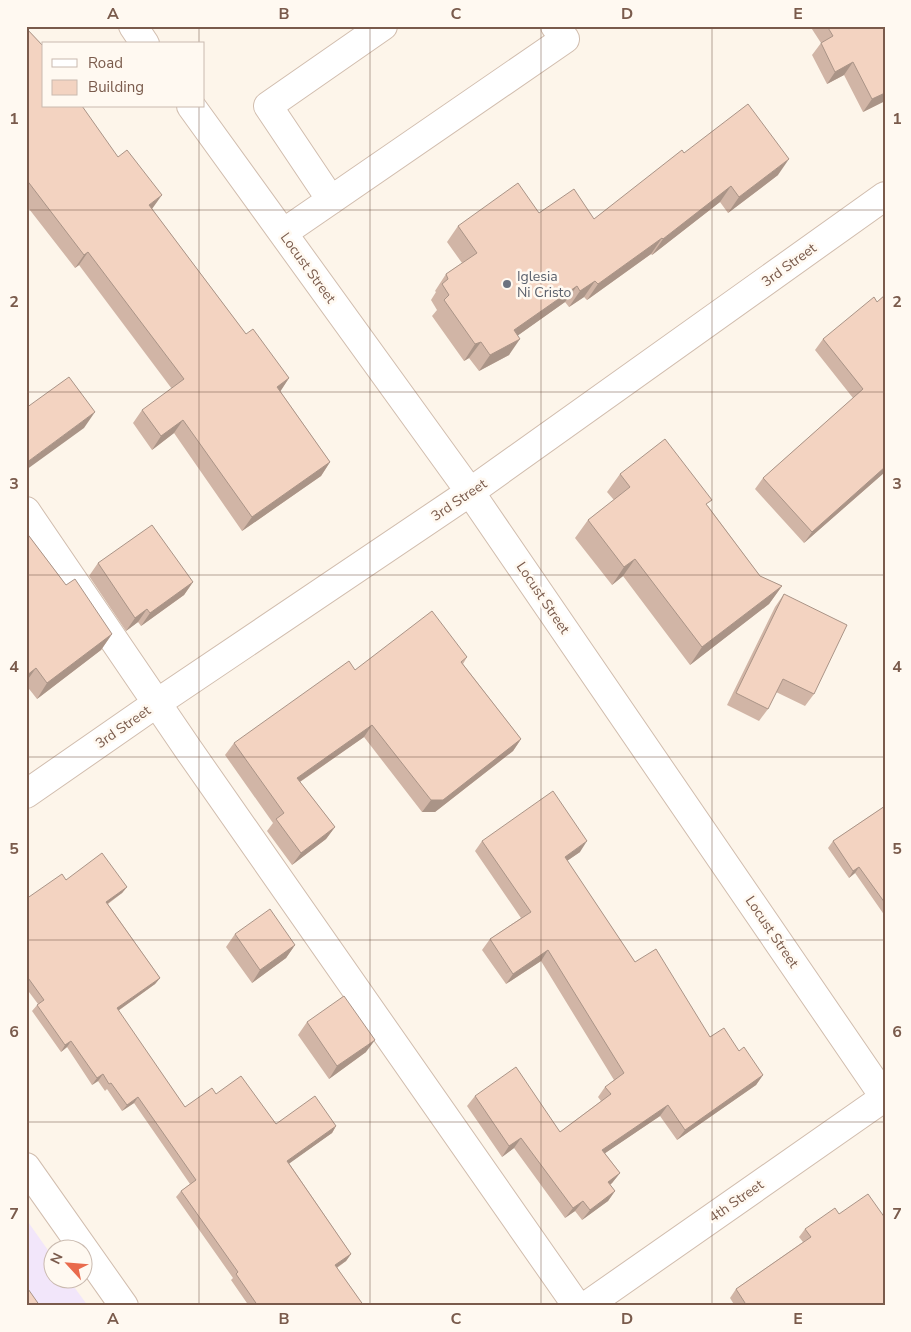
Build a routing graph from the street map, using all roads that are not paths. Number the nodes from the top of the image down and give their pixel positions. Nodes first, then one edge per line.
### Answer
1 (133, 26) edge
2 (383, 26) edge
3 (555, 26) edge
4 (145, 42) edge
5 (192, 108) edge
6 (885, 196) edge
7 (331, 200) junction
8 (283, 233) junction
9 (470, 492) junction
10 (26, 511) edge
11 (157, 703) junction
12 (26, 794) edge
13 (885, 1097) edge
14 (26, 1167) edge
15 (124, 1306) edge
16 (577, 1306) edge
17 (586, 1306) edge

1 - 4 street
2 - 7 street
3 - 7 street
5 - 8 street, Locust Street
6 - 9 street, 3rd Street
7 - 8 street
8 - 9 street, Locust Street
9 - 11 street, 3rd Street
9 - 13 street, Locust Street
10 - 11 street
11 - 12 street, 3rd Street
11 - 16 street
13 - 17 street, 4th Street
14 - 15 street

